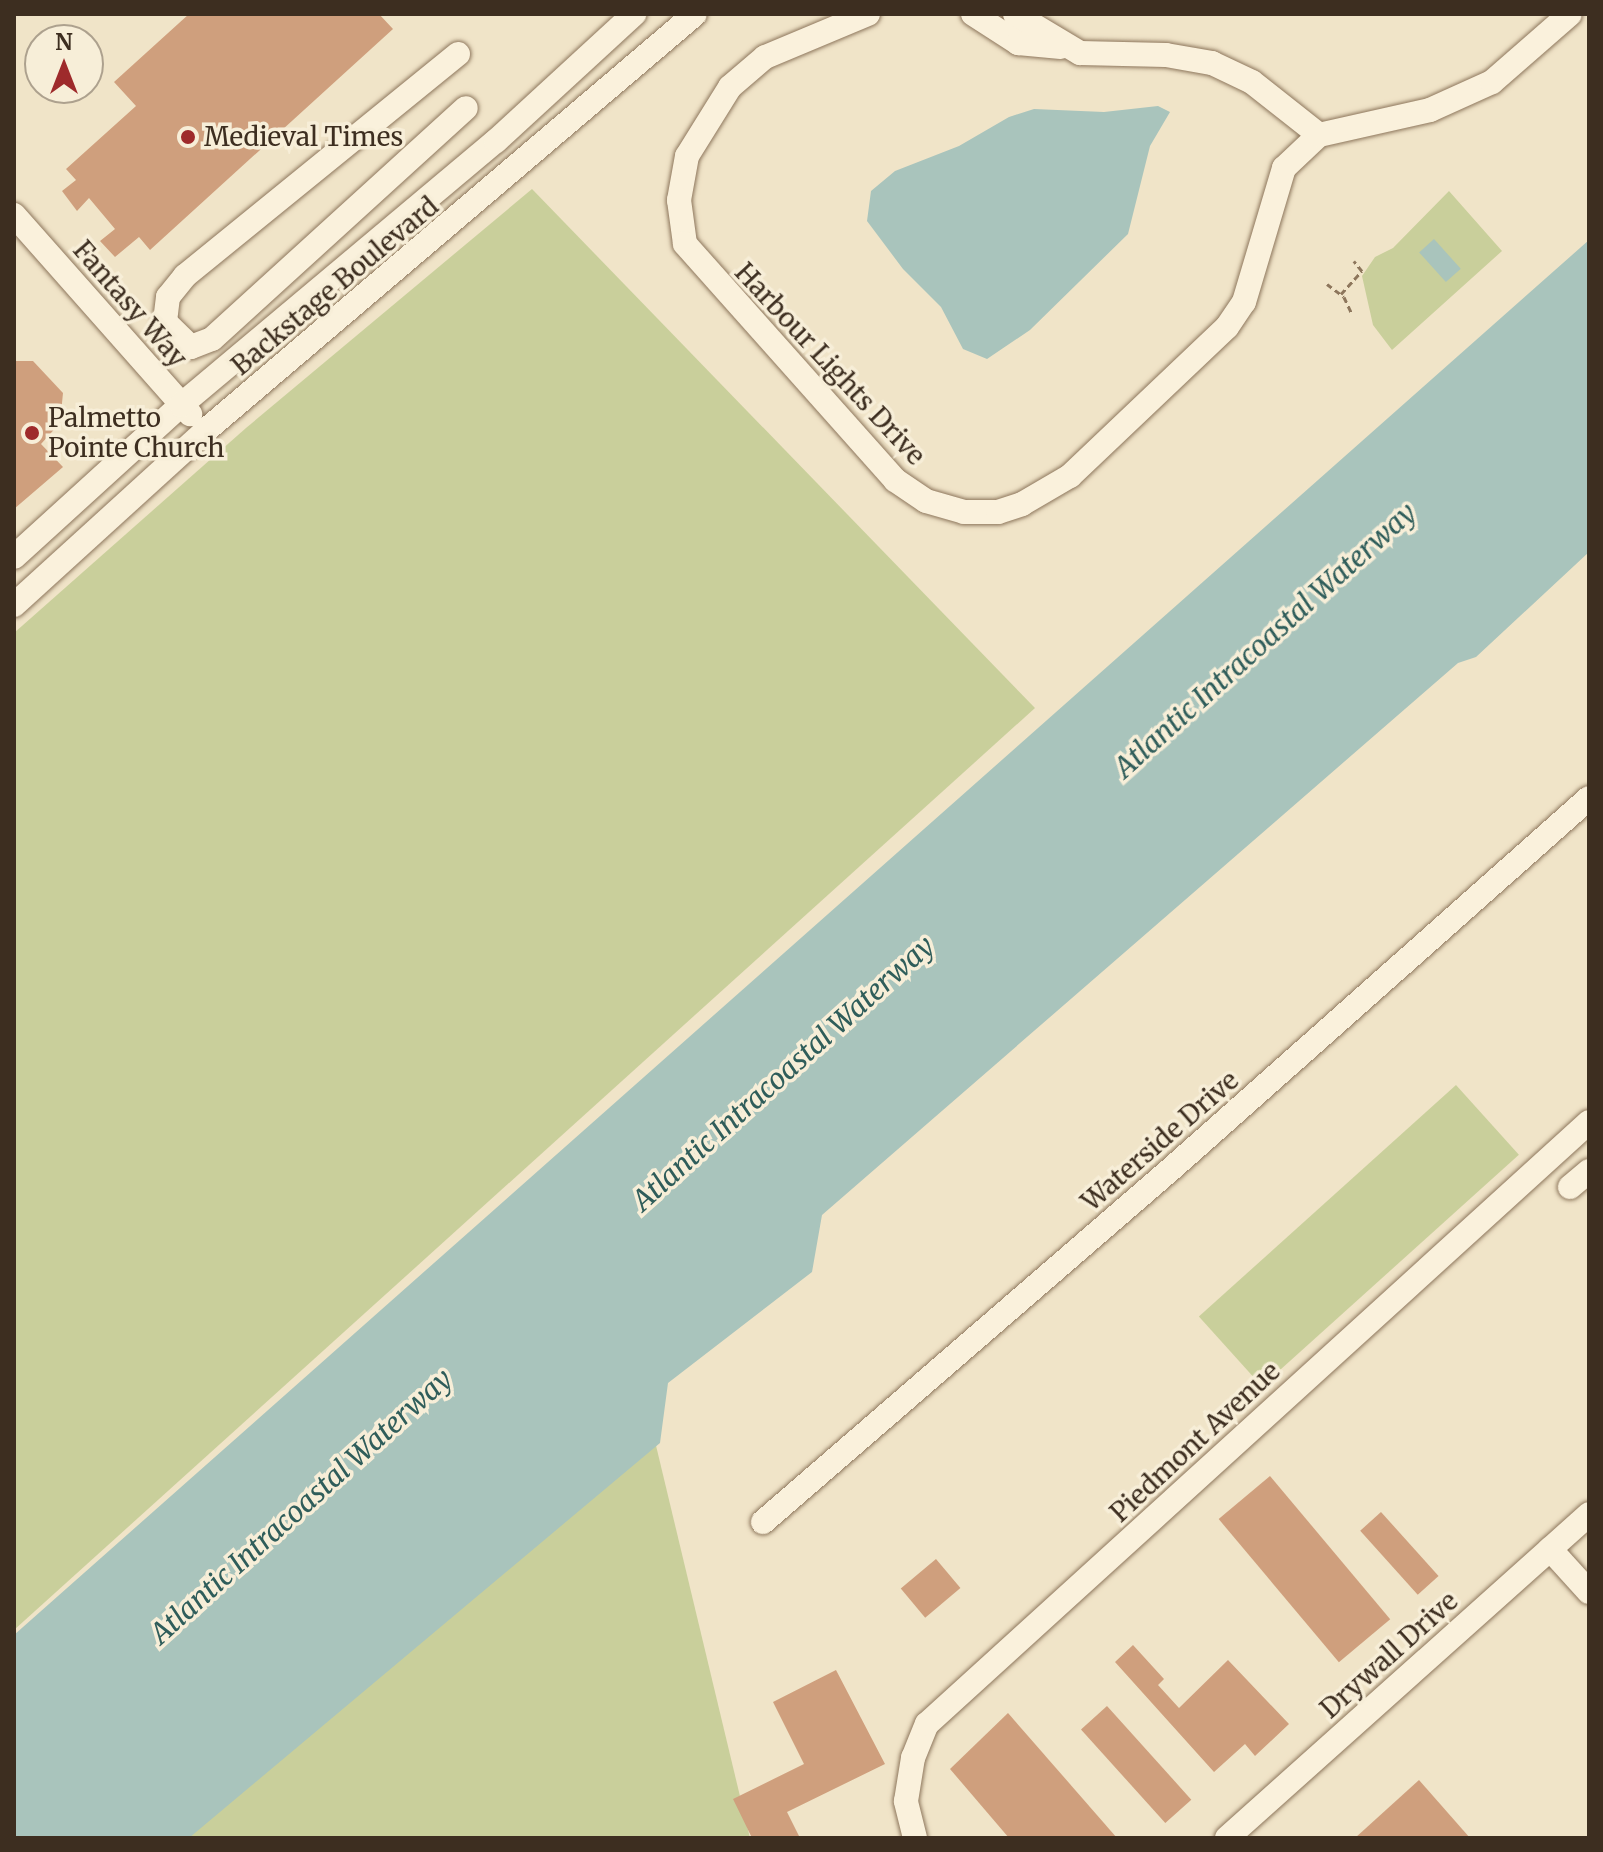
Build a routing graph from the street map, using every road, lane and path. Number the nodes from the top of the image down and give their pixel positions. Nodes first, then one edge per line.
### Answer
1 (634, 14) edge
2 (695, 14) edge
3 (868, 14) edge
4 (973, 14) edge
5 (1015, 14) edge
6 (1570, 14) edge
7 (1064, 48) junction
8 (458, 54) dead end
9 (466, 108) dead end
10 (1319, 135) junction
11 (14, 215) edge
12 (1354, 261) dead end
13 (1327, 284) dead end
14 (1341, 294) junction
15 (1352, 314) dead end
16 (181, 405) junction
17 (205, 431) junction
18 (14, 557) edge
19 (14, 605) edge
20 (1589, 798) edge
21 (1589, 1122) edge
22 (1589, 1171) edge
23 (1570, 1187) dead end
24 (1589, 1514) edge
25 (763, 1522) dead end
26 (1550, 1549) junction
27 (1589, 1592) edge
28 (915, 1838) edge
29 (1227, 1838) edge

1 - 16 street, Backstage Boulevard
2 - 17 street, Backstage Boulevard
3 - 10 street, Harbour Lights Drive
4 - 7 street
5 - 7 street
6 - 10 street
7 - 10 street
8 - 9 street
11 - 16 street, Fantasy Way
12 - 14 path
13 - 14 path
14 - 15 path
16 - 17 street, Fantasy Way
16 - 18 street, Backstage Boulevard
17 - 19 street, Backstage Boulevard
20 - 25 street, Waterside Drive
21 - 28 street, Piedmont Avenue
22 - 23 street
24 - 26 street, Drywall Drive
26 - 27 street
26 - 29 street, Drywall Drive

